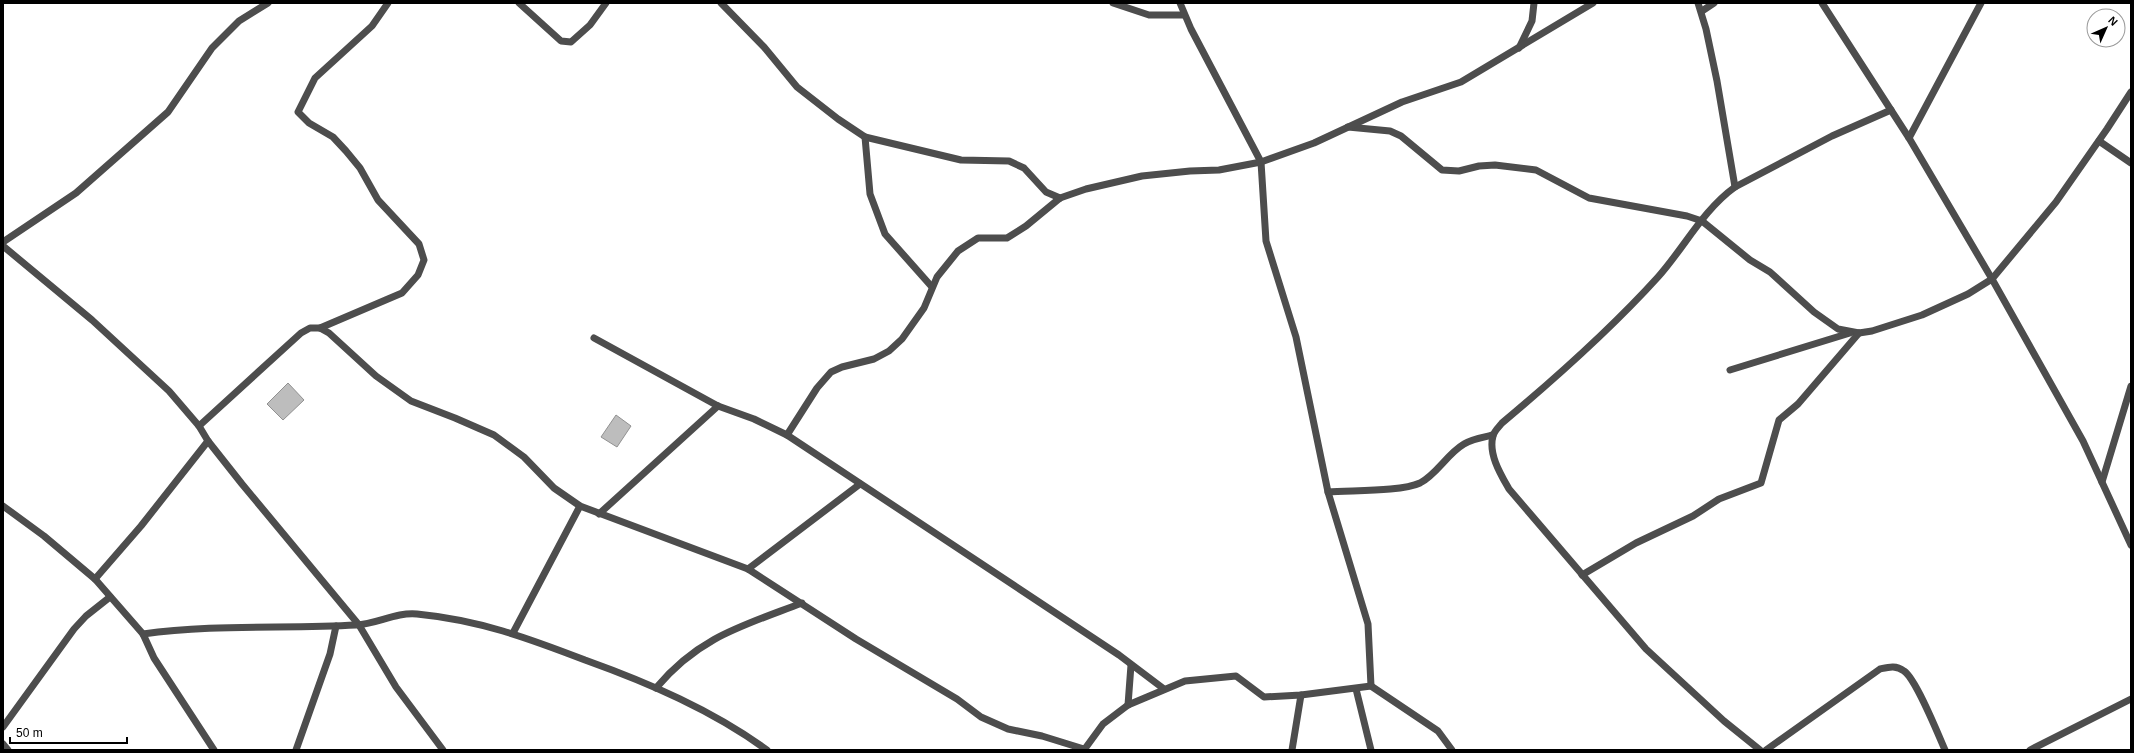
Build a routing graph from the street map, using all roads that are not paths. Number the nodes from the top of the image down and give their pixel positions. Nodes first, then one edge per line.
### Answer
1 (268, 3) edge
2 (388, 3) edge
3 (519, 3) edge
4 (606, 3) edge
5 (721, 3) edge
6 (1113, 3) edge
7 (1180, 3) edge
8 (1534, 3) edge
9 (1592, 3) edge
10 (1698, 3) edge
11 (1714, 3) edge
12 (1822, 3) edge
13 (1981, 3) edge
14 (1702, 11) junction
15 (1184, 15) junction
16 (1519, 48) junction
17 (2131, 92) edge
18 (1891, 110) junction
19 (1345, 126) junction
20 (865, 137) junction
21 (1909, 138) junction
22 (2099, 141) junction
23 (1261, 162) junction
24 (2131, 163) edge
25 (1735, 187) junction
26 (1060, 198) junction
27 (1702, 221) junction
28 (3, 242) edge
29 (3, 246) edge
30 (1992, 279) junction
31 (932, 287) junction
32 (320, 328) junction
33 (1856, 332) junction
34 (594, 338) dead end
35 (1730, 370) dead end
36 (2131, 389) edge
37 (718, 406) junction
38 (199, 426) junction
39 (788, 435) junction
40 (1493, 435) junction
41 (208, 441) junction
42 (2102, 482) junction
43 (860, 484) junction
44 (1328, 492) junction
45 (3, 506) edge
46 (580, 506) junction
47 (599, 514) junction
48 (2131, 545) edge
49 (748, 569) junction
50 (1582, 575) junction
51 (95, 579) junction
52 (110, 598) junction
53 (802, 603) junction
54 (359, 625) junction
55 (336, 626) junction
56 (513, 633) junction
57 (143, 634) junction
58 (1131, 665) junction
59 (1371, 686) junction
60 (656, 688) junction
61 (1164, 689) junction
62 (1356, 689) junction
63 (1301, 695) junction
64 (2131, 699) edge
65 (1128, 705) junction
66 (3, 727) edge
67 (3, 744) edge
68 (8, 750) edge
69 (214, 750) edge
70 (296, 750) edge
71 (444, 750) edge
72 (767, 750) edge
73 (1084, 750) edge
74 (1292, 750) edge
75 (1371, 750) edge
76 (1452, 750) edge
77 (1760, 750) edge
78 (1766, 750) edge
79 (1945, 750) edge
80 (2030, 750) edge

1 - 28 street
2 - 32 street
3 - 4 street
5 - 20 street
6 - 15 street
7 - 15 street
8 - 16 street
9 - 16 street
10 - 14 street
11 - 14 street
12 - 18 street
13 - 21 street
14 - 25 street
15 - 23 street
16 - 19 street
17 - 22 street
18 - 21 street
18 - 25 street
19 - 23 street
19 - 27 street
20 - 26 street
20 - 31 street
21 - 30 street
22 - 24 street
22 - 30 street
23 - 26 street
23 - 44 street
25 - 27 street
26 - 31 street
27 - 33 street
27 - 40 street
29 - 38 street
30 - 33 street
30 - 42 street
31 - 39 street
32 - 38 street
32 - 46 street
33 - 35 street
33 - 50 street
34 - 37 street
36 - 42 street
37 - 39 street
37 - 47 street
38 - 41 street
39 - 43 street
40 - 44 street
40 - 50 street
41 - 51 street
41 - 54 street
42 - 48 street
43 - 49 street
43 - 58 street
44 - 59 street
45 - 51 street
46 - 47 street
46 - 56 street
47 - 49 street
49 - 53 street
50 - 77 street
51 - 52 street
52 - 57 street
52 - 66 street
53 - 60 street
53 - 73 street
54 - 55 street
54 - 56 street
54 - 71 street
55 - 57 street
55 - 70 street
56 - 60 street
57 - 69 street
58 - 61 street
58 - 65 street
59 - 62 street
59 - 76 street
60 - 72 street
61 - 63 street
61 - 65 street
62 - 63 street
62 - 75 street
63 - 74 street
64 - 80 street
65 - 73 street
67 - 68 street
78 - 79 street

